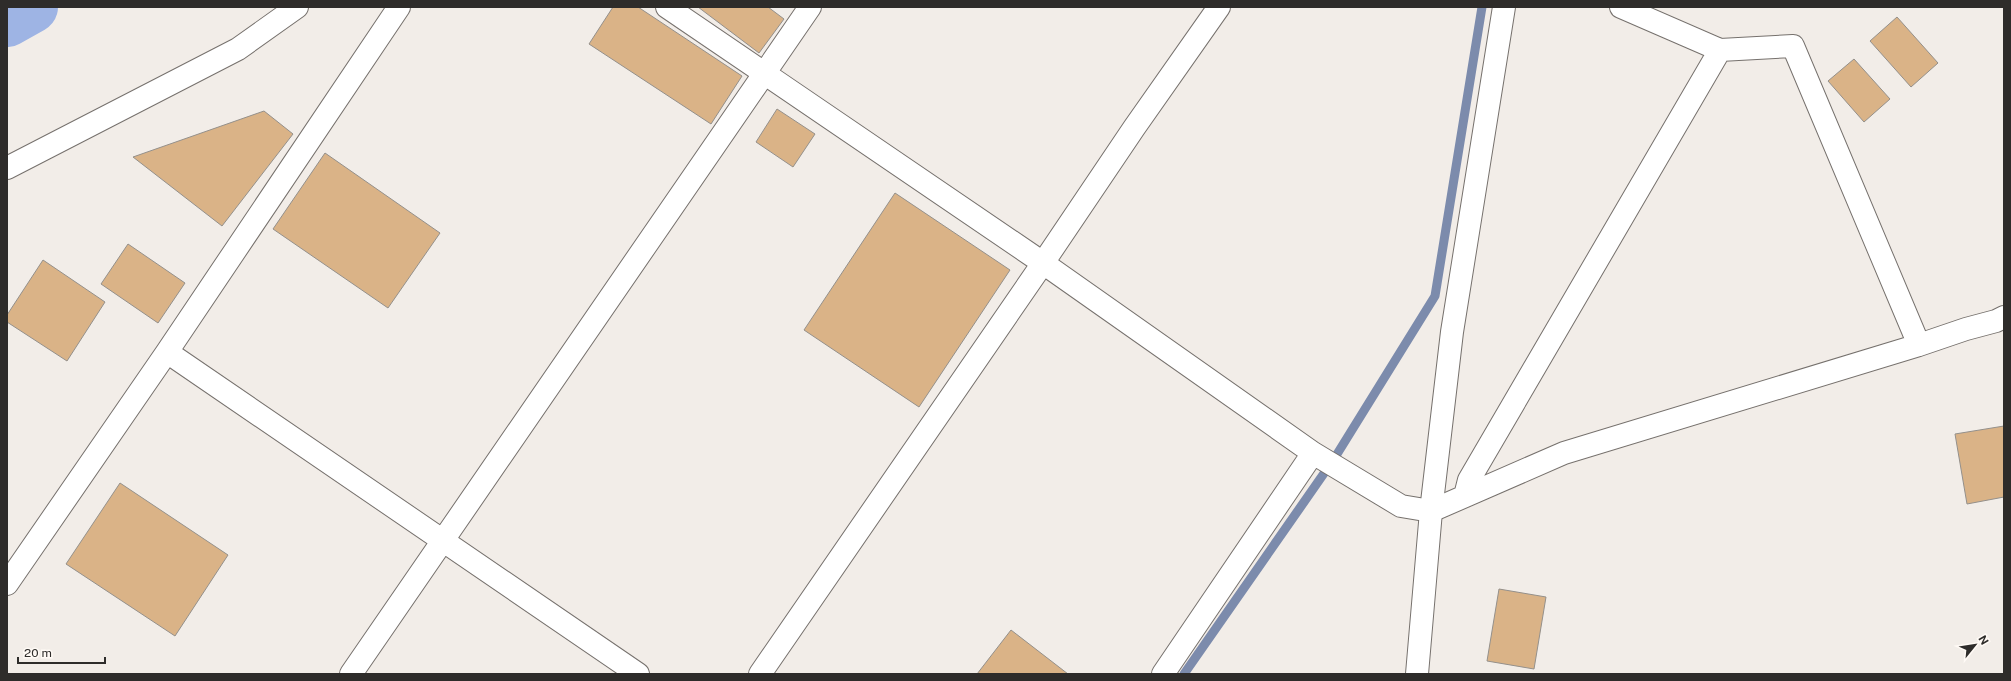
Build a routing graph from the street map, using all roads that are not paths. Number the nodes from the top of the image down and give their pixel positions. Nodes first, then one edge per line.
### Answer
1 (297, 7) edge
2 (399, 7) edge
3 (667, 7) edge
4 (810, 7) edge
5 (1219, 7) edge
6 (1504, 7) edge
7 (1621, 7) edge
8 (1720, 50) junction
9 (764, 74) junction
10 (7, 168) edge
11 (1043, 263) junction
12 (2001, 322) edge
13 (1919, 345) junction
14 (167, 352) junction
15 (1313, 453) junction
16 (1465, 496) junction
17 (1430, 511) junction
18 (442, 540) junction
19 (7, 584) edge
20 (351, 674) edge
21 (638, 674) edge
22 (760, 674) edge
23 (1163, 674) edge
24 (1417, 674) edge

1 - 10 street
2 - 14 street
3 - 9 street
4 - 9 street
5 - 11 street
6 - 17 street
7 - 8 street
8 - 13 street
8 - 16 street
9 - 11 street
9 - 18 street
11 - 15 street
11 - 22 street
12 - 13 street
13 - 16 street
14 - 18 street
14 - 19 street
15 - 17 street
15 - 23 street
16 - 17 street
17 - 24 street
18 - 20 street
18 - 21 street

